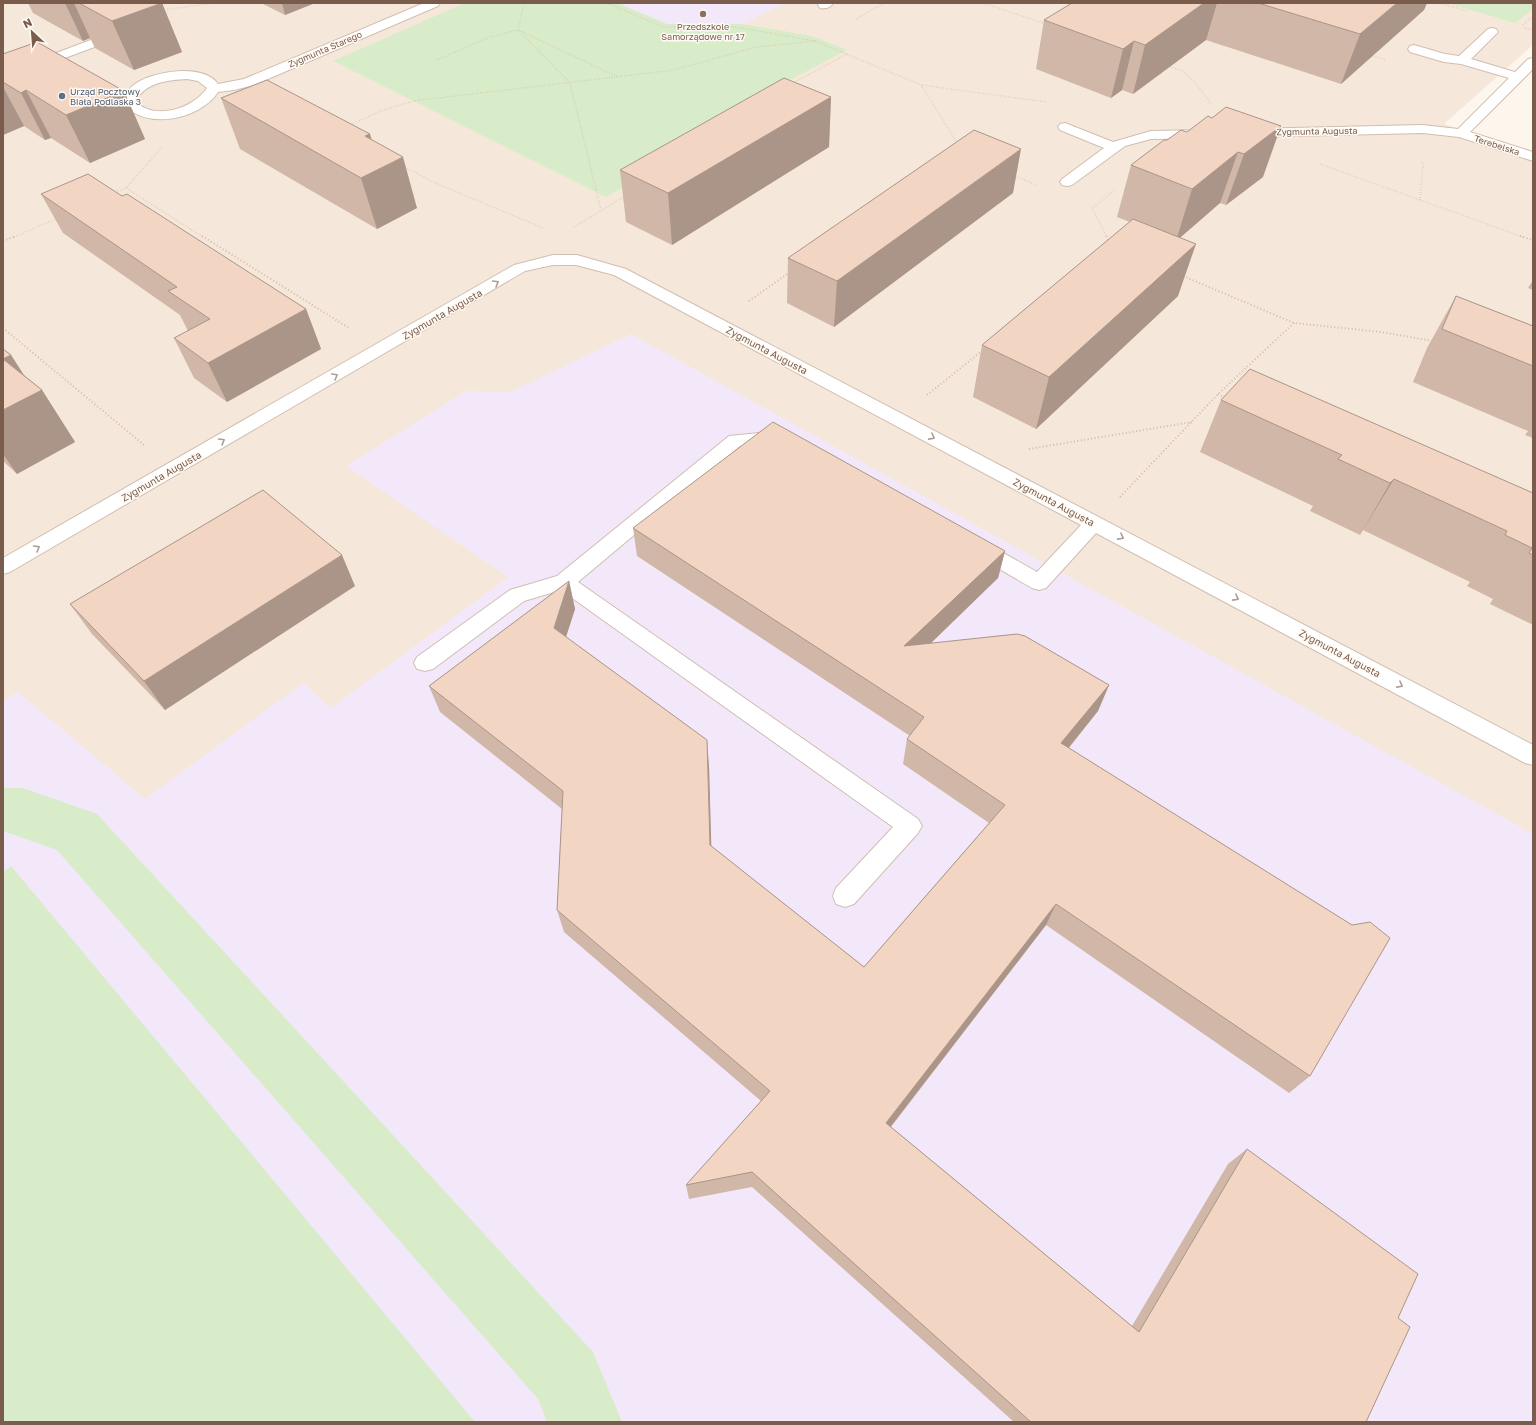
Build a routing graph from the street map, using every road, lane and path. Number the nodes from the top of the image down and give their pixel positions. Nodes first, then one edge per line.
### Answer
1 (216, 3) edge
2 (434, 3) edge
3 (524, 3) edge
4 (607, 3) edge
5 (983, 3) edge
6 (159, 11) dead end
7 (1533, 16) edge
8 (1047, 25) dead end
9 (135, 27) dead end
10 (518, 30) junction
11 (1533, 30) edge
12 (1492, 32) dead end
13 (815, 41) junction
14 (1414, 49) dead end
15 (847, 54) junction
16 (1367, 54) edge
17 (437, 60) dead end
18 (1388, 60) edge
19 (1462, 60) junction
20 (1533, 62) edge
21 (1162, 64) edge
22 (3, 77) edge
23 (618, 77) junction
24 (1518, 77) junction
25 (570, 83) junction
26 (792, 84) edge
27 (921, 85) junction
28 (214, 88) junction
29 (1052, 103) dead end
30 (1212, 106) dead end
31 (350, 125) edge
32 (1065, 127) dead end
33 (1239, 133) edge
34 (1461, 133) junction
35 (1215, 134) edge
36 (164, 145) dead end
37 (959, 145) edge
38 (1114, 147) junction
39 (1533, 156) edge
40 (1317, 163) dead end
41 (399, 164) dead end
42 (1008, 170) edge
43 (1067, 182) dead end
44 (1040, 186) dead end
45 (126, 188) junction
46 (1116, 189) dead end
47 (111, 194) edge
48 (629, 194) edge
49 (1086, 205) dead end
50 (1092, 208) junction
51 (602, 210) junction
52 (61, 216) edge
53 (571, 228) dead end
54 (546, 229) dead end
55 (1533, 240) edge
56 (3, 241) edge
57 (1112, 246) edge
58 (791, 272) dead end
59 (1177, 274) edge
60 (717, 323) junction
61 (1294, 323) junction
62 (3, 328) edge
63 (1435, 341) dead end
64 (382, 348) junction
65 (985, 349) dead end
66 (1218, 394) junction
67 (1225, 398) edge
68 (897, 419) junction
69 (1192, 422) junction
70 (796, 445) edge
71 (1025, 450) dead end
72 (173, 469) junction
73 (1094, 523) junction
74 (963, 539) edge
75 (3, 567) edge
76 (564, 582) junction
77 (425, 663) dead end
78 (1533, 756) edge
79 (845, 896) dead end

1 - 6 path
2 - 28 street, Zygmunta Starego
3 - 10 path
4 - 13 path
5 - 8 path
7 - 11 path
9 - 22 street
10 - 17 path
10 - 23 path
10 - 25 path
12 - 19 street
13 - 15 path
13 - 23 path
14 - 19 street
15 - 26 path
15 - 27 path
16 - 18 path
19 - 24 street
20 - 24 street
21 - 30 path
23 - 25 path
24 - 34 street
25 - 31 path
25 - 51 path
27 - 29 path
27 - 37 path
28 - 28 street
32 - 38 street
33 - 34 street, Zygmunta Augusta
34 - 39 street, Terebelska
35 - 38 street
36 - 45 path
38 - 43 street
40 - 55 path
41 - 54 path
42 - 44 path
45 - 47 path
45 - 64 path
46 - 50 path
48 - 51 path
49 - 50 path
50 - 57 path
51 - 53 path
52 - 56 path
58 - 60 path
59 - 61 path
64 -> 60 street, Zygmunta Augusta
60 - 68 street, Zygmunta Augusta
61 - 63 path
61 - 66 path
62 - 72 path
72 -> 64 street, Zygmunta Augusta
65 - 68 path
66 - 67 path
66 - 69 path
68 -> 73 street, Zygmunta Augusta
69 - 71 path
69 - 73 path
70 - 76 street
75 -> 72 street, Zygmunta Augusta
73 - 74 street
73 -> 78 street, Zygmunta Augusta
76 - 77 street
76 - 79 street

